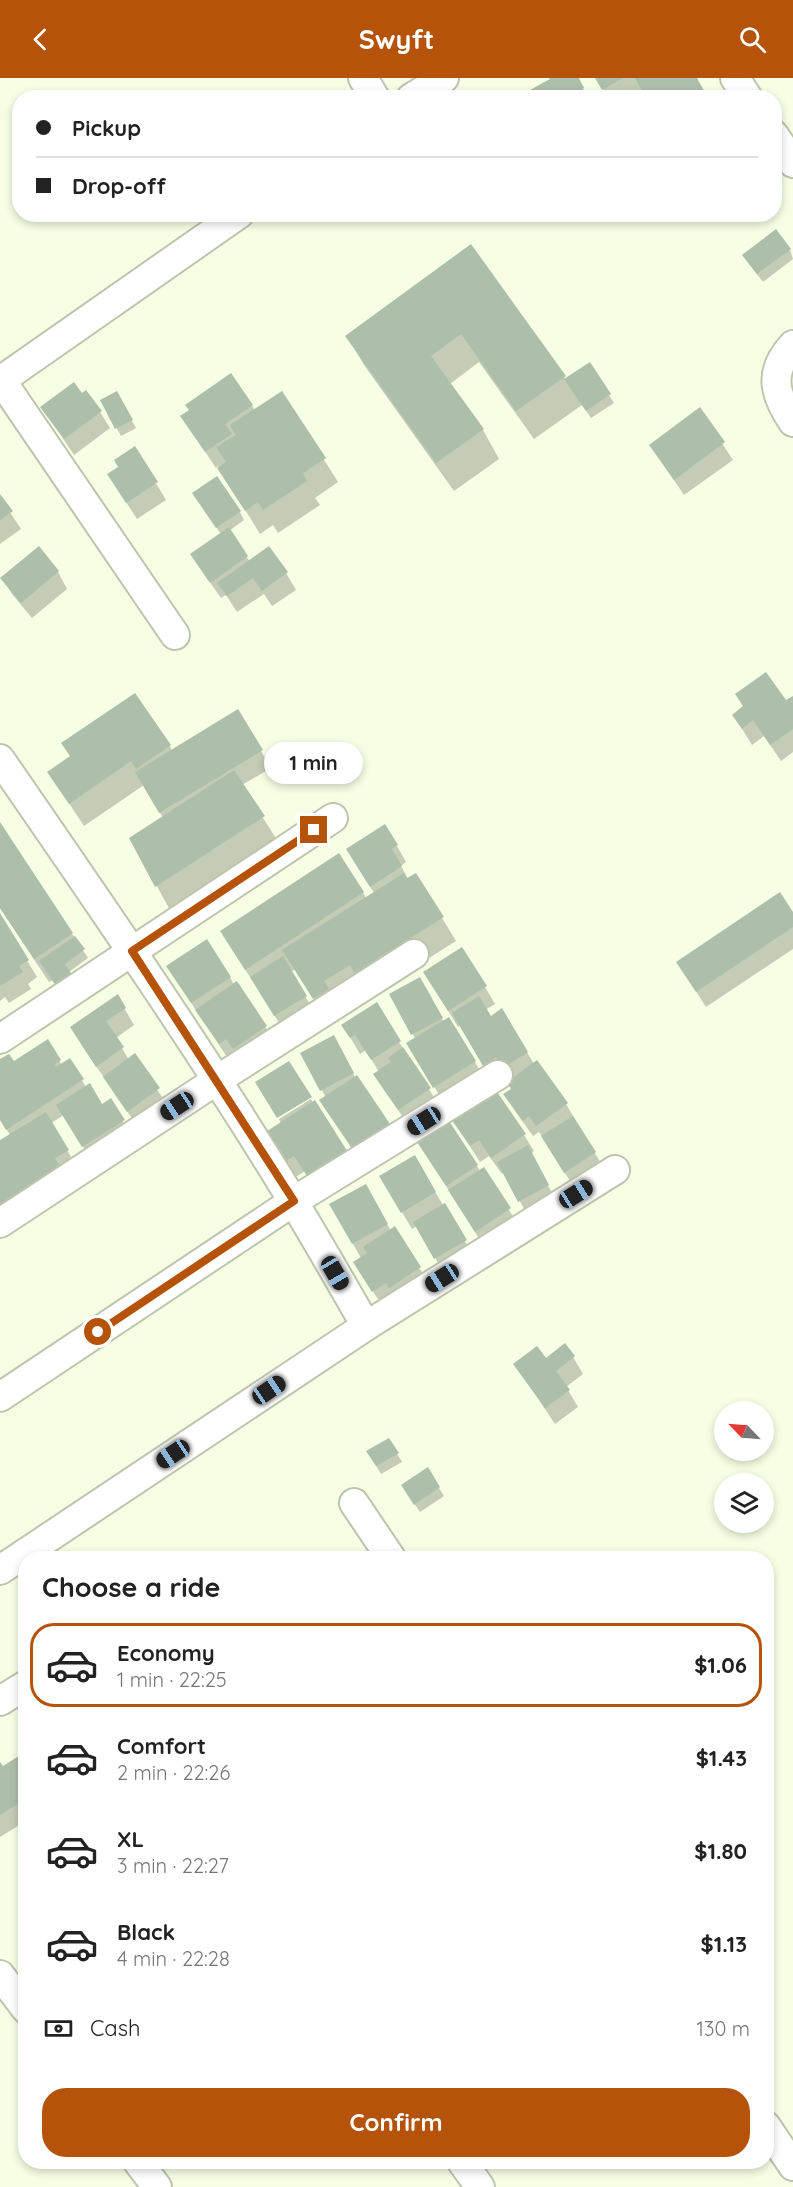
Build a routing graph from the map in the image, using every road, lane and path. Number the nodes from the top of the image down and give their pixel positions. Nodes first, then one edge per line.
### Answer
1 (444, 78) edge
2 (424, 90) edge
3 (782, 147) edge
4 (793, 163) edge
5 (228, 222) edge
6 (793, 345) edge
7 (1, 381) edge
8 (793, 422) edge
9 (175, 635) dead end
10 (0, 759) edge
11 (333, 818) dead end
12 (132, 951) junction
13 (414, 954) dead end
14 (0, 1039) edge
15 (498, 1075) dead end
16 (217, 1080) junction
17 (615, 1170) dead end
18 (294, 1201) junction
19 (0, 1223) edge
20 (366, 1326) junction
21 (0, 1397) edge
22 (354, 1503) dead end
23 (28, 1551) edge
24 (386, 1551) edge
25 (18, 1558) edge
26 (0, 1570) edge
27 (18, 1690) edge
28 (0, 1701) edge
29 (0, 1975) edge
30 (18, 1999) edge
31 (774, 2138) edge
32 (793, 2166) edge
33 (143, 2169) edge
34 (467, 2169) edge
35 (157, 2187) edge
36 (480, 2187) edge

1 - 2 street
3 - 4 street
5 - 7 street
6 - 8 street
7 - 9 street
10 - 12 street
11 - 12 street
12 - 14 street
12 - 16 street
13 - 16 street
15 - 18 street
16 - 18 street
16 - 19 street
17 - 20 street
18 - 20 street
18 - 21 street
20 - 23 street
22 - 24 street
25 - 26 street
27 - 28 street
29 - 30 street
31 - 32 street
33 - 35 street
34 - 36 street

